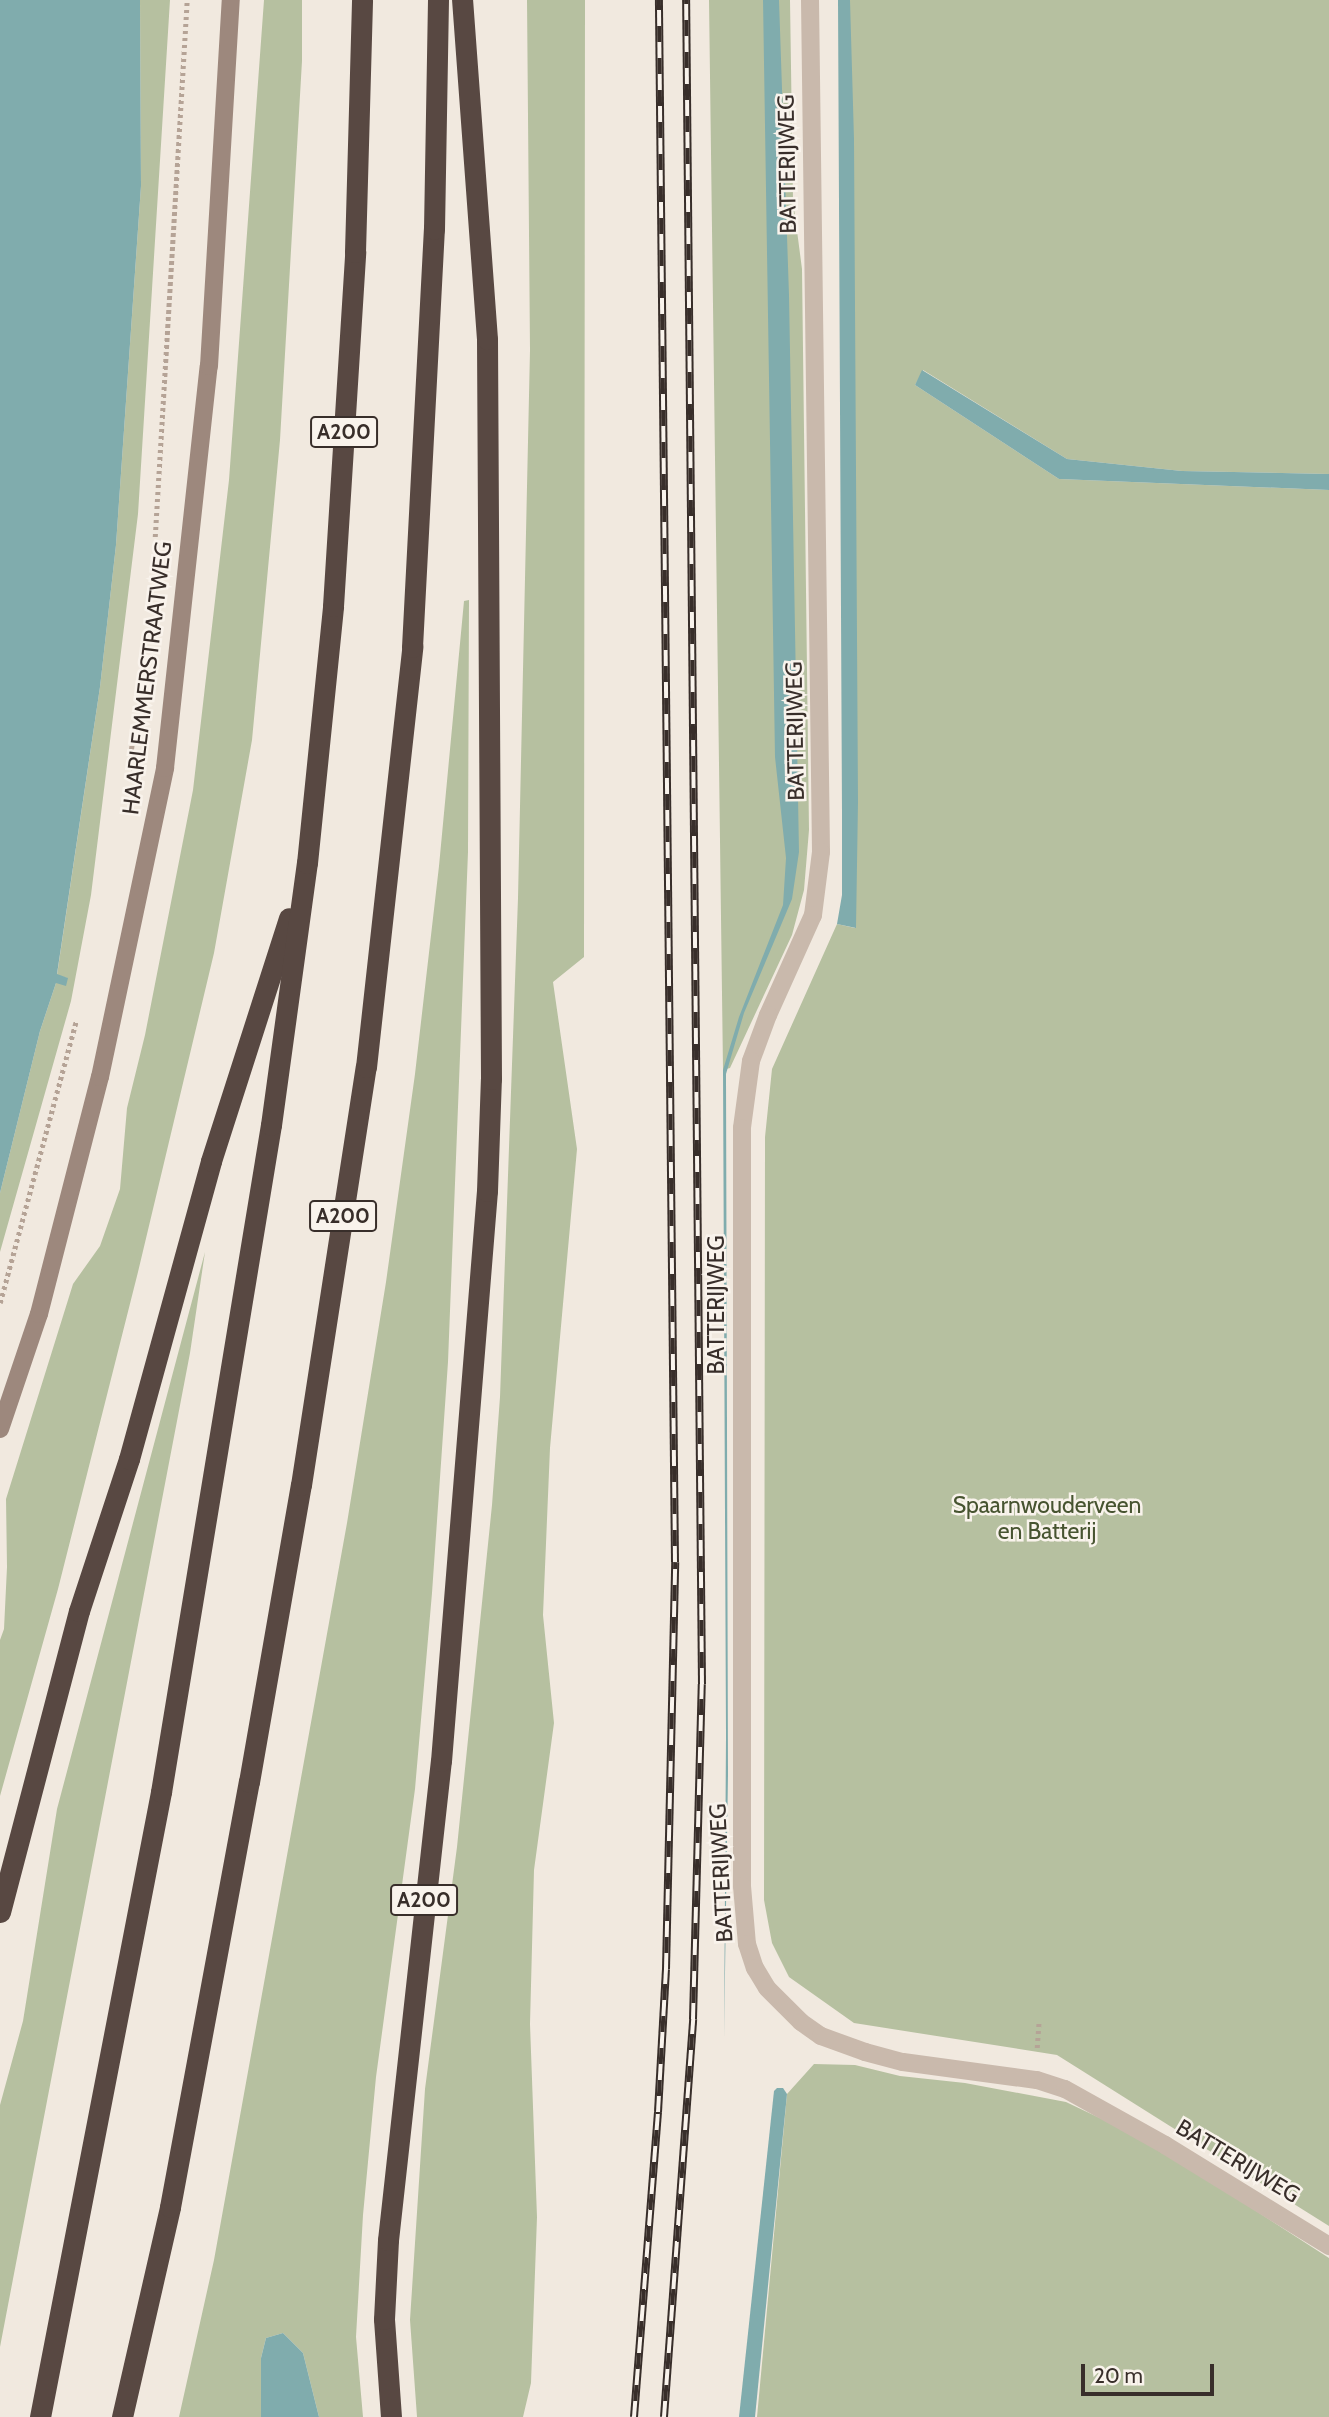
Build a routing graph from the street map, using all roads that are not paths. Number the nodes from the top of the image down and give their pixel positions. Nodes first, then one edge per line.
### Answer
1 (231, 0) edge
2 (362, 0) edge
3 (438, 0) edge
4 (462, 0) edge
5 (810, 0) edge
6 (307, 863) junction
7 (0, 1429) edge
8 (0, 1912) edge
9 (1329, 2246) edge
10 (40, 2417) edge
11 (122, 2417) edge
12 (391, 2417) edge

1 - 7 main road, HAARLEMMERSTRAATWEG
2 - 6 highway, A200
3 - 11 highway, A200
4 - 12 highway, A200
5 - 9 street, BATTERIJWEG
6 - 8 highway, A200
6 - 10 highway, A200

